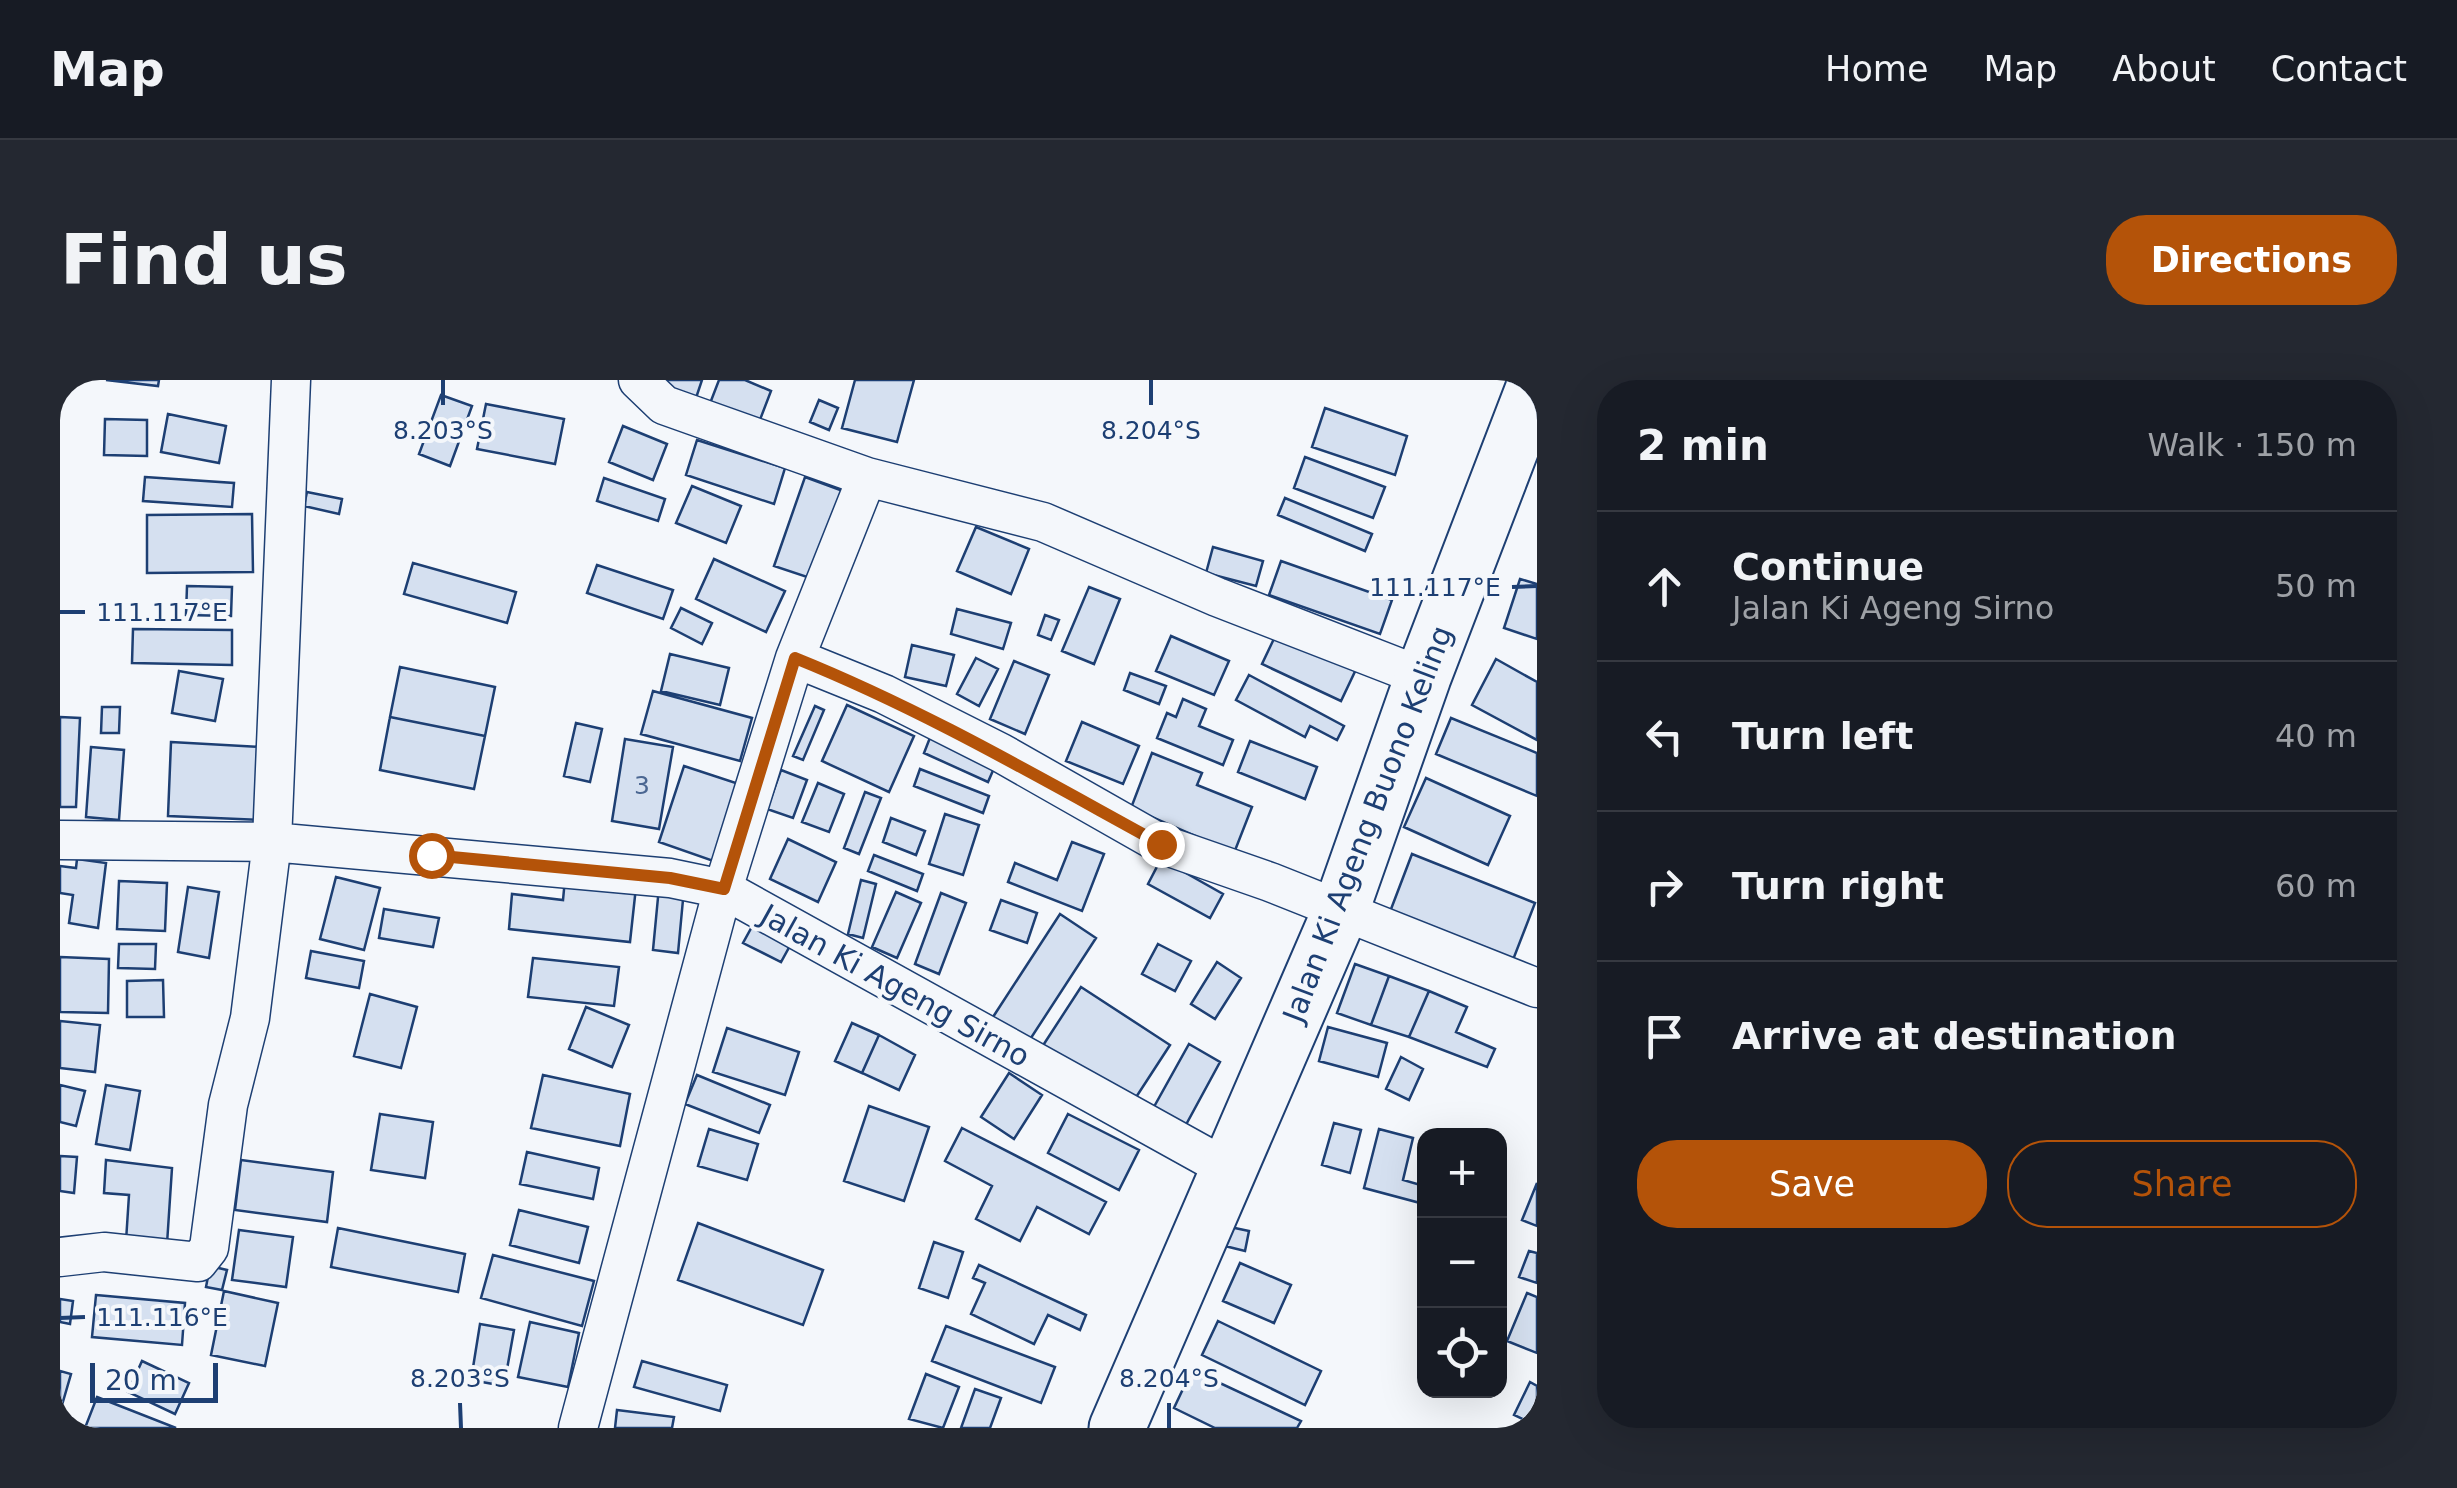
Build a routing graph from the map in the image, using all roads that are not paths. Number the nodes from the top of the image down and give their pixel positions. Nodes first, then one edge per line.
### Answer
1 (292, 380) edge
2 (638, 380) edge
3 (1536, 380) edge
4 (867, 477) junction
5 (795, 658) junction
6 (1423, 677) junction
7 (60, 840) edge
8 (272, 842) junction
9 (724, 889) junction
10 (1341, 910) junction
11 (1537, 988) edge
12 (1230, 1170) junction
13 (60, 1257) edge
14 (578, 1428) edge
15 (1117, 1428) edge

1 - 8 street
2 - 4 street
3 - 6 main road, Jalan Ki Ageng Buono Keling
4 - 5 street
4 - 6 street
5 - 9 street
5 - 10 street
6 - 10 main road, Jalan Ki Ageng Buono Keling
7 - 8 street, Jalan Ki Ageng Sirno
8 - 9 street, Jalan Ki Ageng Sirno
8 - 13 street
9 - 12 street, Jalan Ki Ageng Sirno
9 - 14 street
10 - 11 street
10 - 12 main road, Jalan Ki Ageng Buono Keling
12 - 15 main road, Jalan Ki Ageng Buono Keling

